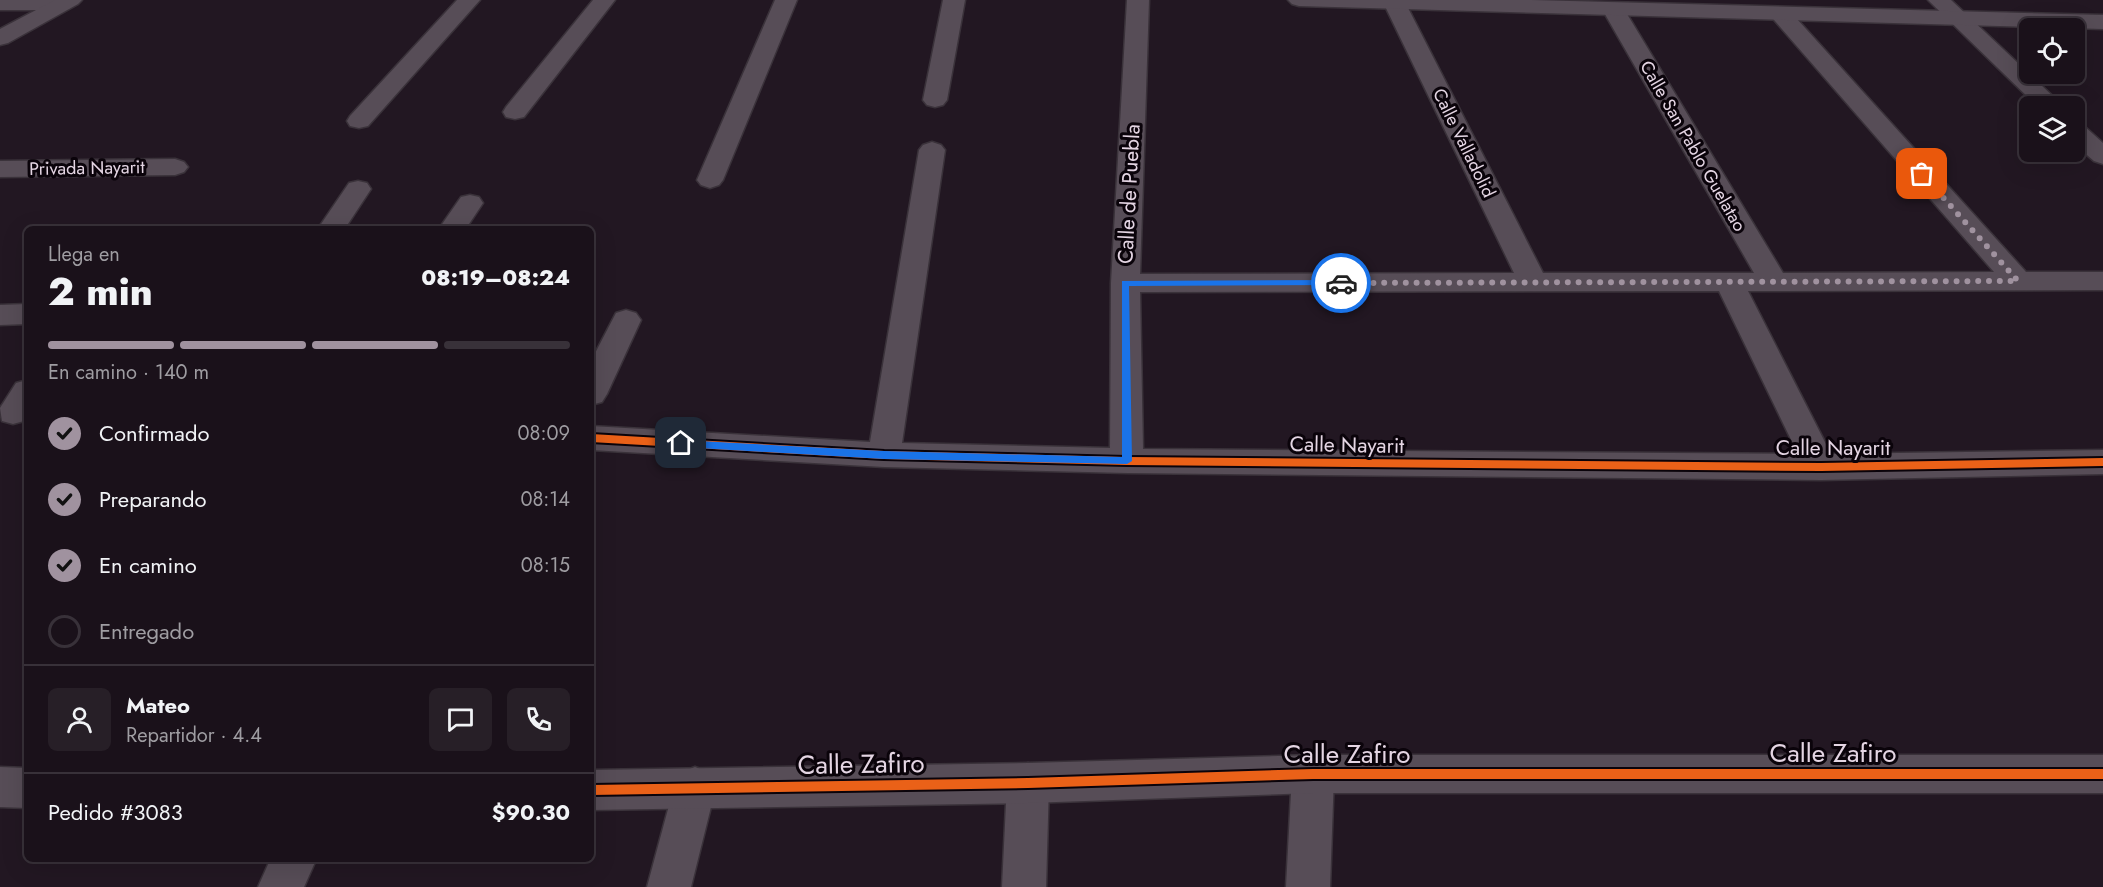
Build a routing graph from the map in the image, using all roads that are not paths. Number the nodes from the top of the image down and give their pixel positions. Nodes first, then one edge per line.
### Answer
1 (469, 0) edge
2 (604, 0) edge
3 (786, 0) edge
4 (954, 0) edge
5 (1137, 0) edge
6 (1299, 0) edge
7 (1330, 1) edge
8 (67, 2) edge
9 (0, 4) edge
10 (1395, 4) junction
11 (1947, 8) edge
12 (1613, 9) junction
13 (1779, 13) junction
14 (2103, 22) edge
15 (0, 38) edge
16 (2039, 96) edge
17 (935, 100) dead end
18 (515, 112) dead end
19 (359, 121) dead end
20 (2085, 140) edge
21 (932, 150) dead end
22 (2103, 156) edge
23 (175, 167) dead end
24 (0, 169) edge
25 (710, 180) dead end
26 (358, 189) dead end
27 (470, 203) dead end
28 (333, 226) edge
29 (454, 226) edge
30 (2018, 281) junction
31 (2103, 281) edge
32 (1533, 282) junction
33 (1729, 282) junction
34 (1773, 282) junction
35 (1125, 283) junction
36 (24, 314) edge
37 (0, 315) edge
38 (626, 320) dead end
39 (594, 388) edge
40 (24, 396) edge
41 (24, 414) edge
42 (594, 438) edge
43 (884, 455) junction
44 (1127, 461) junction
45 (2103, 462) edge
46 (1821, 467) junction
47 (1313, 774) junction
48 (2103, 774) edge
49 (1028, 783) junction
50 (0, 787) edge
51 (695, 787) junction
52 (24, 788) edge
53 (594, 790) edge
54 (293, 862) edge
55 (280, 887) edge
56 (669, 887) edge
57 (1024, 887) edge
58 (1308, 887) edge

1 - 19 street
2 - 18 street
3 - 25 street
4 - 17 street
5 - 35 street, Calle de Puebla
6 - 7 street
7 - 10 street
8 - 9 street
8 - 15 street
10 - 12 street
10 - 32 street, Calle Valladolid
11 - 13 street
11 - 14 street
11 - 16 street
12 - 13 street
12 - 34 street, Calle San Pablo Guelatao
13 - 30 street
20 - 22 street
21 - 43 street
23 - 24 street, Privada Nayarit
26 - 28 street
27 - 29 street
30 - 31 street
30 - 34 street
32 - 33 street
32 - 35 street
33 - 34 street
33 - 46 street
35 - 44 street, Calle de Puebla
36 - 37 street
38 - 39 street
40 - 41 street
42 - 43 street, Calle Nayarit
43 - 44 street, Calle Nayarit
44 - 46 street, Calle Nayarit
45 - 46 street, Calle Nayarit
47 - 48 street, Calle Zafiro
47 - 49 street, Calle Zafiro
47 - 58 street
49 - 51 street, Calle Zafiro
49 - 57 street
50 - 52 street
51 - 53 street, Calle Zafiro
51 - 56 street
54 - 55 street

